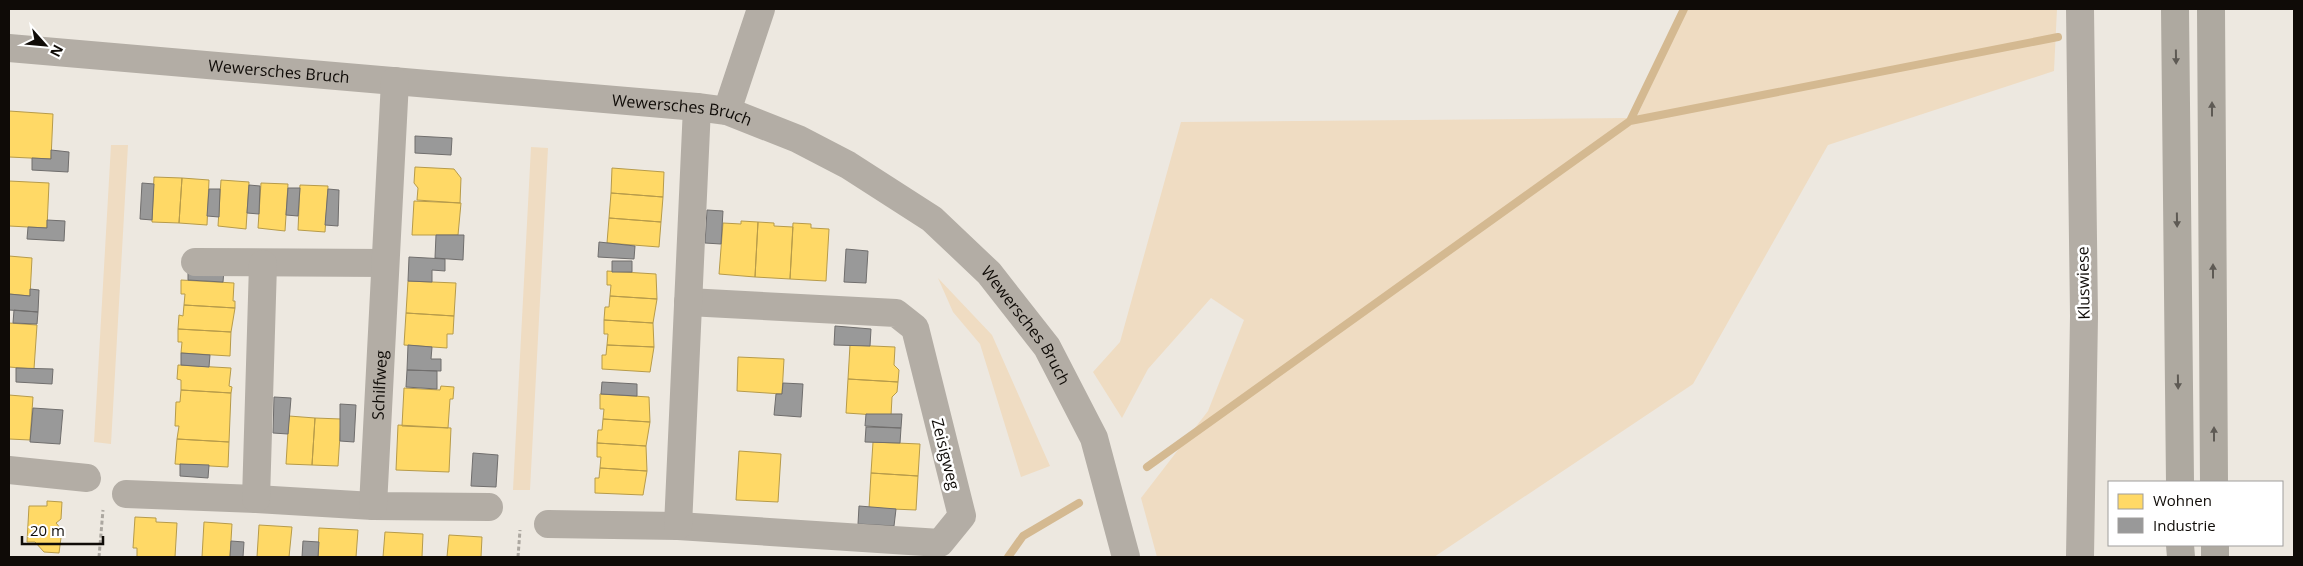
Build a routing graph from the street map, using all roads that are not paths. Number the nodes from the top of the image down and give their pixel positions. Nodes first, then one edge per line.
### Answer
1 (761, 9) edge
2 (2080, 9) edge
3 (2175, 9) edge
4 (2211, 9) edge
5 (9, 48) edge
6 (395, 81) junction
7 (696, 107) junction
8 (727, 111) junction
9 (195, 262) dead end
10 (384, 263) junction
11 (263, 264) junction
12 (688, 302) junction
13 (9, 470) edge
14 (87, 478) dead end
15 (2180, 481) edge
16 (2214, 481) edge
17 (115, 497) road end
18 (256, 499) junction
19 (373, 506) junction
20 (489, 507) dead end
21 (548, 524) road end
22 (678, 526) junction
23 (1126, 557) edge
24 (2080, 557) edge

1 - 8 street
2 - 24 street, Kluswiese
3 -> 15 highway
16 -> 4 highway
5 - 6 street, Wewersches Bruch
6 - 7 street, Wewersches Bruch
6 - 10 street, Schilfweg
7 - 8 street, Wewersches Bruch
7 - 12 street
8 - 23 street, Wewersches Bruch
9 - 11 street
10 - 11 street
10 - 19 street, Schilfweg
11 - 18 street
12 - 22 street
12 - 22 street, Zeisigweg
13 - 14 street
17 - 18 street
18 - 19 street
19 - 20 street
21 - 22 street, Zeisigweg

